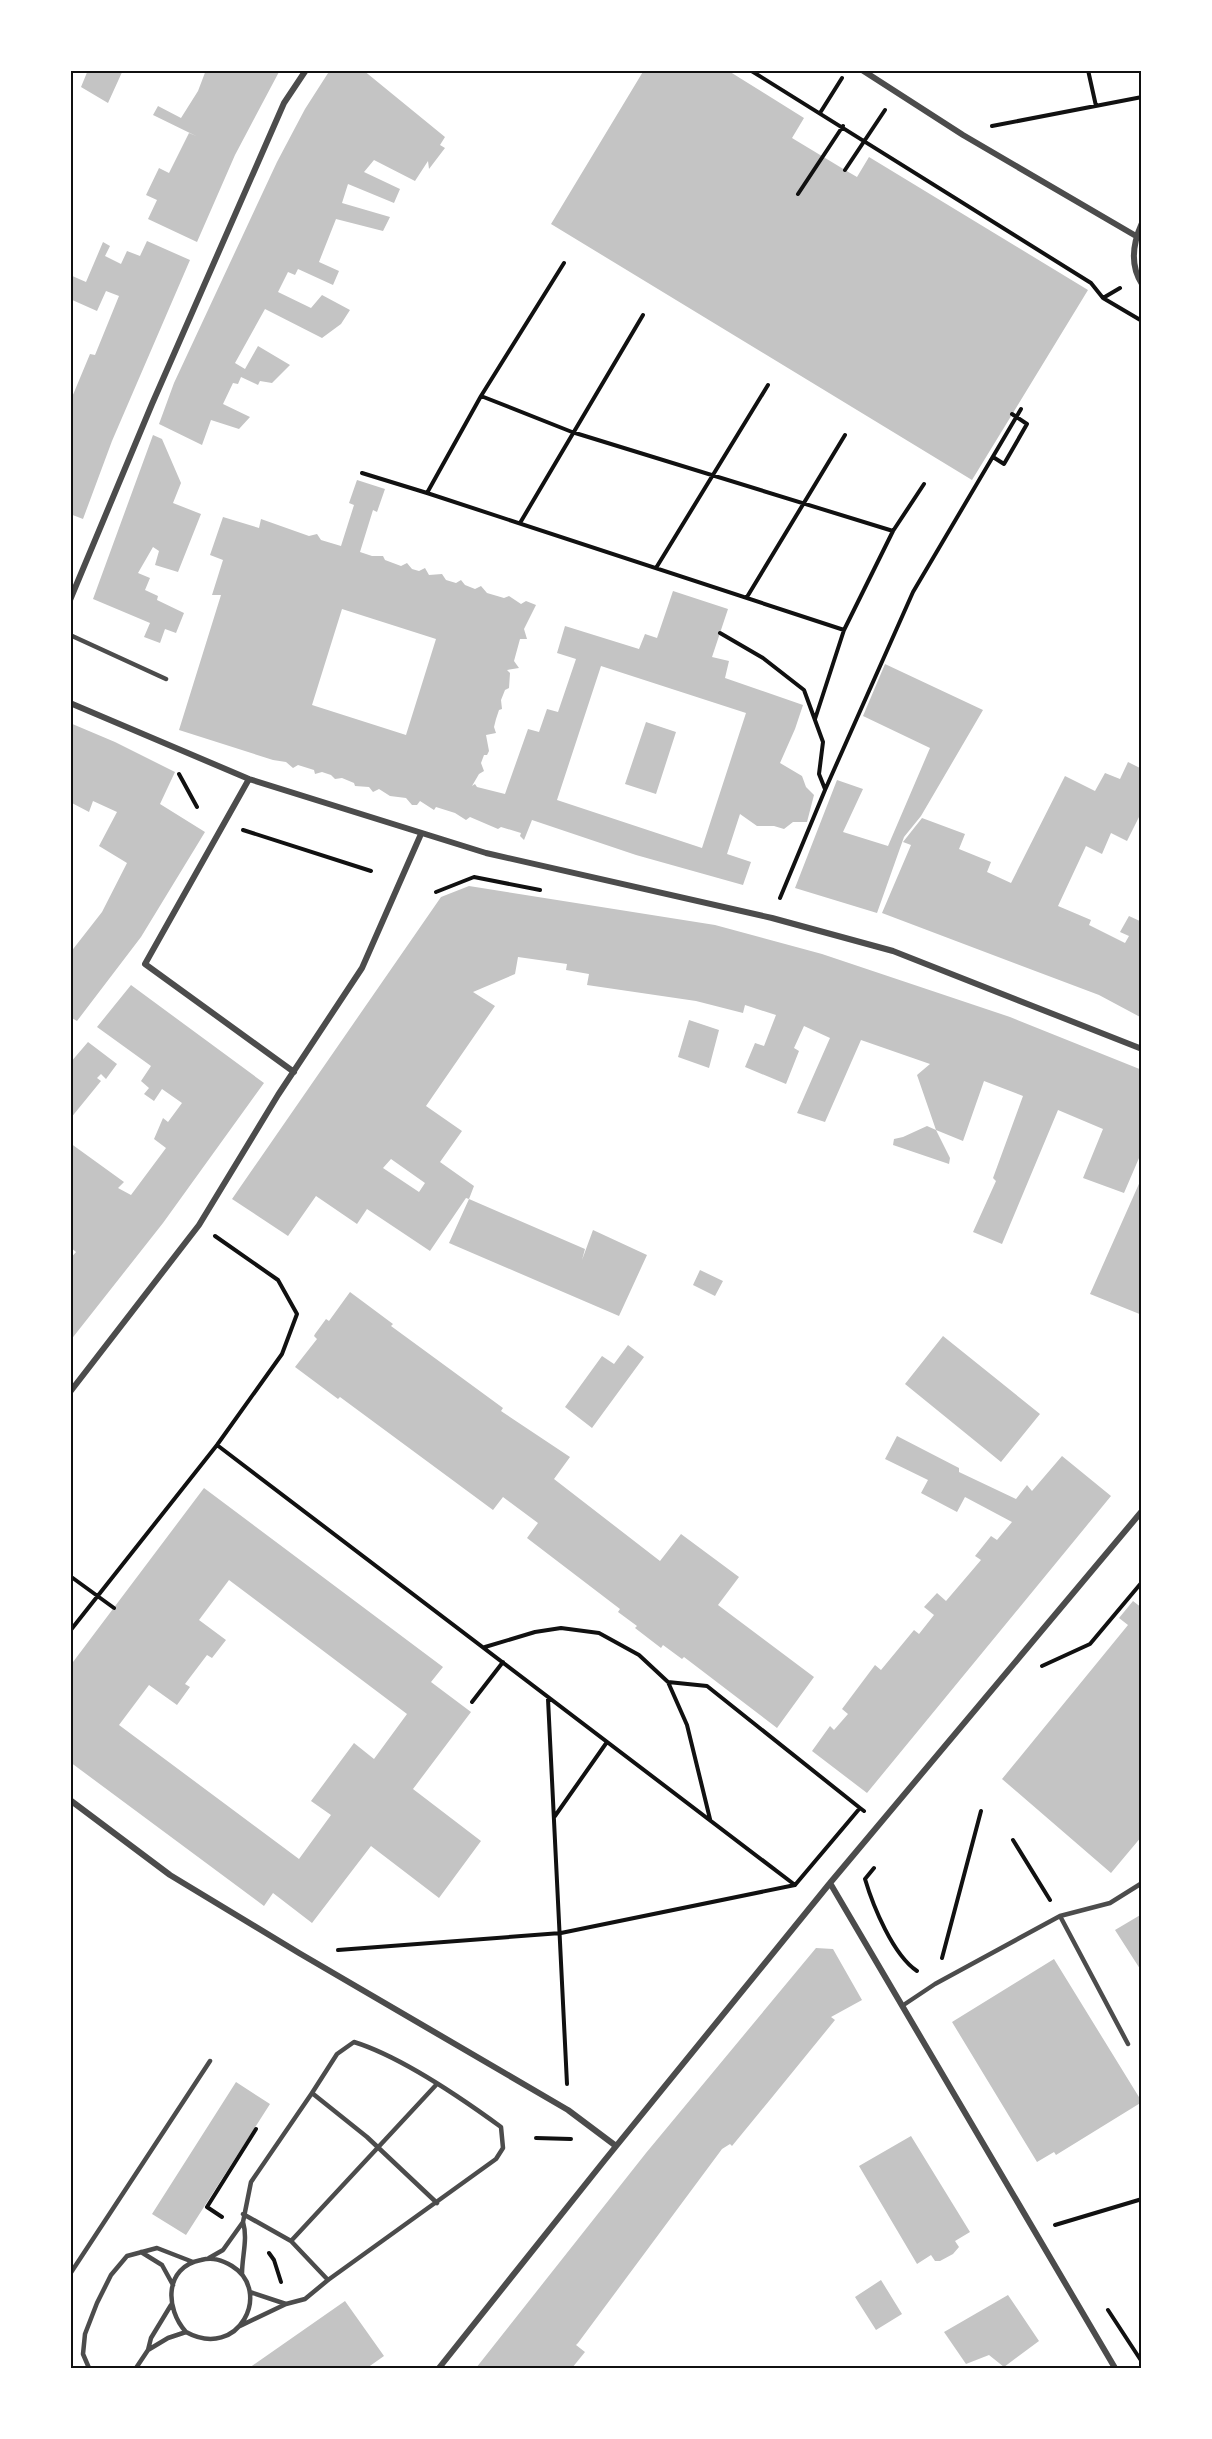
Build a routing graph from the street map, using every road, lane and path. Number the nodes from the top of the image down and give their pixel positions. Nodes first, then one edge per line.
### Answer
1 (306, 70) edge
2 (750, 70) edge
3 (847, 70) edge
4 (862, 70) edge
5 (1088, 70) edge
6 (1142, 97) edge
7 (1096, 106) junction
8 (820, 113) junction
9 (843, 126) junction
10 (994, 127) dead end
11 (865, 140) junction
12 (845, 170) dead end
13 (798, 194) dead end
14 (1142, 224) edge
15 (1136, 236) junction
16 (564, 263) dead end
17 (1142, 284) edge
18 (643, 315) dead end
19 (1142, 321) edge
20 (768, 385) dead end
21 (481, 396) junction
22 (1021, 410) dead end
23 (1012, 414) dead end
24 (572, 432) junction
25 (845, 435) dead end
26 (993, 457) junction
27 (362, 473) dead end
28 (712, 476) junction
29 (924, 484) dead end
30 (427, 493) junction
31 (802, 503) junction
32 (520, 523) junction
33 (893, 531) junction
34 (656, 568) junction
35 (72, 596) edge
36 (747, 597) junction
37 (844, 630) junction
38 (720, 633) dead end
39 (70, 635) edge
40 (166, 679) dead end
41 (70, 703) edge
42 (815, 719) junction
43 (249, 779) junction
44 (825, 790) junction
45 (240, 830) dead end
46 (421, 834) junction
47 (371, 871) dead end
48 (546, 891) dead end
49 (436, 892) dead end
50 (772, 918) junction
51 (1142, 1049) edge
52 (294, 1072) junction
53 (199, 1225) junction
54 (70, 1392) edge
55 (216, 1445) junction
56 (1142, 1511) edge
57 (70, 1576) edge
58 (1142, 1582) edge
59 (97, 1595) junction
60 (114, 1608) dead end
61 (70, 1631) edge
62 (484, 1648) junction
63 (503, 1662) junction
64 (1035, 1674) dead end
65 (669, 1682) junction
66 (548, 1699) junction
67 (472, 1702) dead end
68 (607, 1742) junction
69 (70, 1800) edge
70 (860, 1808) dead end
71 (981, 1811) dead end
72 (554, 1816) junction
73 (710, 1820) junction
74 (1013, 1840) dead end
75 (878, 1863) dead end
76 (830, 1883) junction
77 (1142, 1883) edge
78 (1060, 1916) junction
79 (561, 1933) junction
80 (299, 1953) junction
81 (935, 1984) junction
82 (902, 2006) junction
83 (1128, 2044) dead end
84 (210, 2061) dead end
85 (436, 2085) junction
86 (312, 2093) junction
87 (568, 2110) junction
88 (536, 2138) dead end
89 (575, 2139) dead end
90 (616, 2146) junction
91 (380, 2148) junction
92 (1142, 2199) edge
93 (437, 2203) junction
94 (243, 2214) junction
95 (243, 2222) junction
96 (1055, 2225) dead end
97 (291, 2241) junction
98 (267, 2250) dead end
99 (141, 2252) junction
100 (208, 2258) junction
101 (194, 2262) junction
102 (70, 2274) edge
103 (242, 2274) junction
104 (328, 2280) junction
105 (173, 2285) junction
106 (250, 2292) junction
107 (286, 2304) junction
108 (171, 2305) junction
109 (240, 2326) junction
110 (186, 2332) junction
111 (148, 2350) junction
112 (89, 2368) edge
113 (136, 2368) edge
114 (440, 2368) edge
115 (1115, 2368) edge

1 - 35 street
2 - 8 path
3 - 8 path
4 - 15 street
5 - 7 path
6 - 7 path
7 - 10 path
8 - 9 path
9 - 11 path
9 - 13 path
11 - 12 path
11 - 19 path
14 - 15 street
15 - 17 street
16 - 21 path
18 - 24 path
20 - 28 path
21 - 24 path
21 - 30 path
22 - 26 path
23 - 26 path
24 - 28 path
24 - 32 path
25 - 31 path
26 - 44 path
27 - 30 path
28 - 31 path
28 - 34 path
29 - 33 path
30 - 32 path
31 - 33 path
31 - 36 path
32 - 34 path
33 - 37 path
34 - 36 path
36 - 37 path
37 - 42 path
38 - 42 path
39 - 40 lane
41 - 43 street
42 - 44 path
43 - 46 street
43 - 52 street
44 - 50 path
45 - 47 path
46 - 50 street
46 - 52 street
48 - 49 path
50 - 51 street
52 - 53 street
53 - 54 street
53 - 55 path
55 - 59 path
55 - 62 path
56 - 76 street
57 - 59 path
58 - 64 path
59 - 60 path
59 - 61 path
62 - 63 path
62 - 65 path
63 - 66 path
63 - 67 path
65 - 70 path
65 - 73 path
66 - 68 path
66 - 72 path
68 - 72 path
68 - 73 path
69 - 80 street
71 - 81 path
72 - 79 path
73 - 79 path
74 - 78 path
75 - 81 path
76 - 82 street
76 - 90 street
77 - 78 lane
78 - 81 lane
78 - 83 lane
79 - 80 path
79 - 87 path
80 - 87 street
81 - 82 lane
82 - 115 street
84 - 102 lane
85 - 86 lane
85 - 91 lane
85 - 93 lane
86 - 91 lane
86 - 94 lane
87 - 90 street
88 - 89 path
90 - 114 street
91 - 93 lane
91 - 97 lane
92 - 96 path
93 - 104 lane
94 - 95 lane
94 - 97 lane
95 - 100 lane
95 - 103 lane
97 - 104 lane
98 - 107 path
99 - 101 lane
99 - 105 lane
99 - 112 lane
100 - 101 lane
100 - 103 lane
101 - 105 lane
103 - 106 lane
104 - 107 lane
105 - 108 lane
106 - 107 lane
106 - 109 lane
107 - 109 lane
108 - 110 lane
108 - 111 lane
109 - 110 lane
110 - 111 lane
111 - 113 lane

